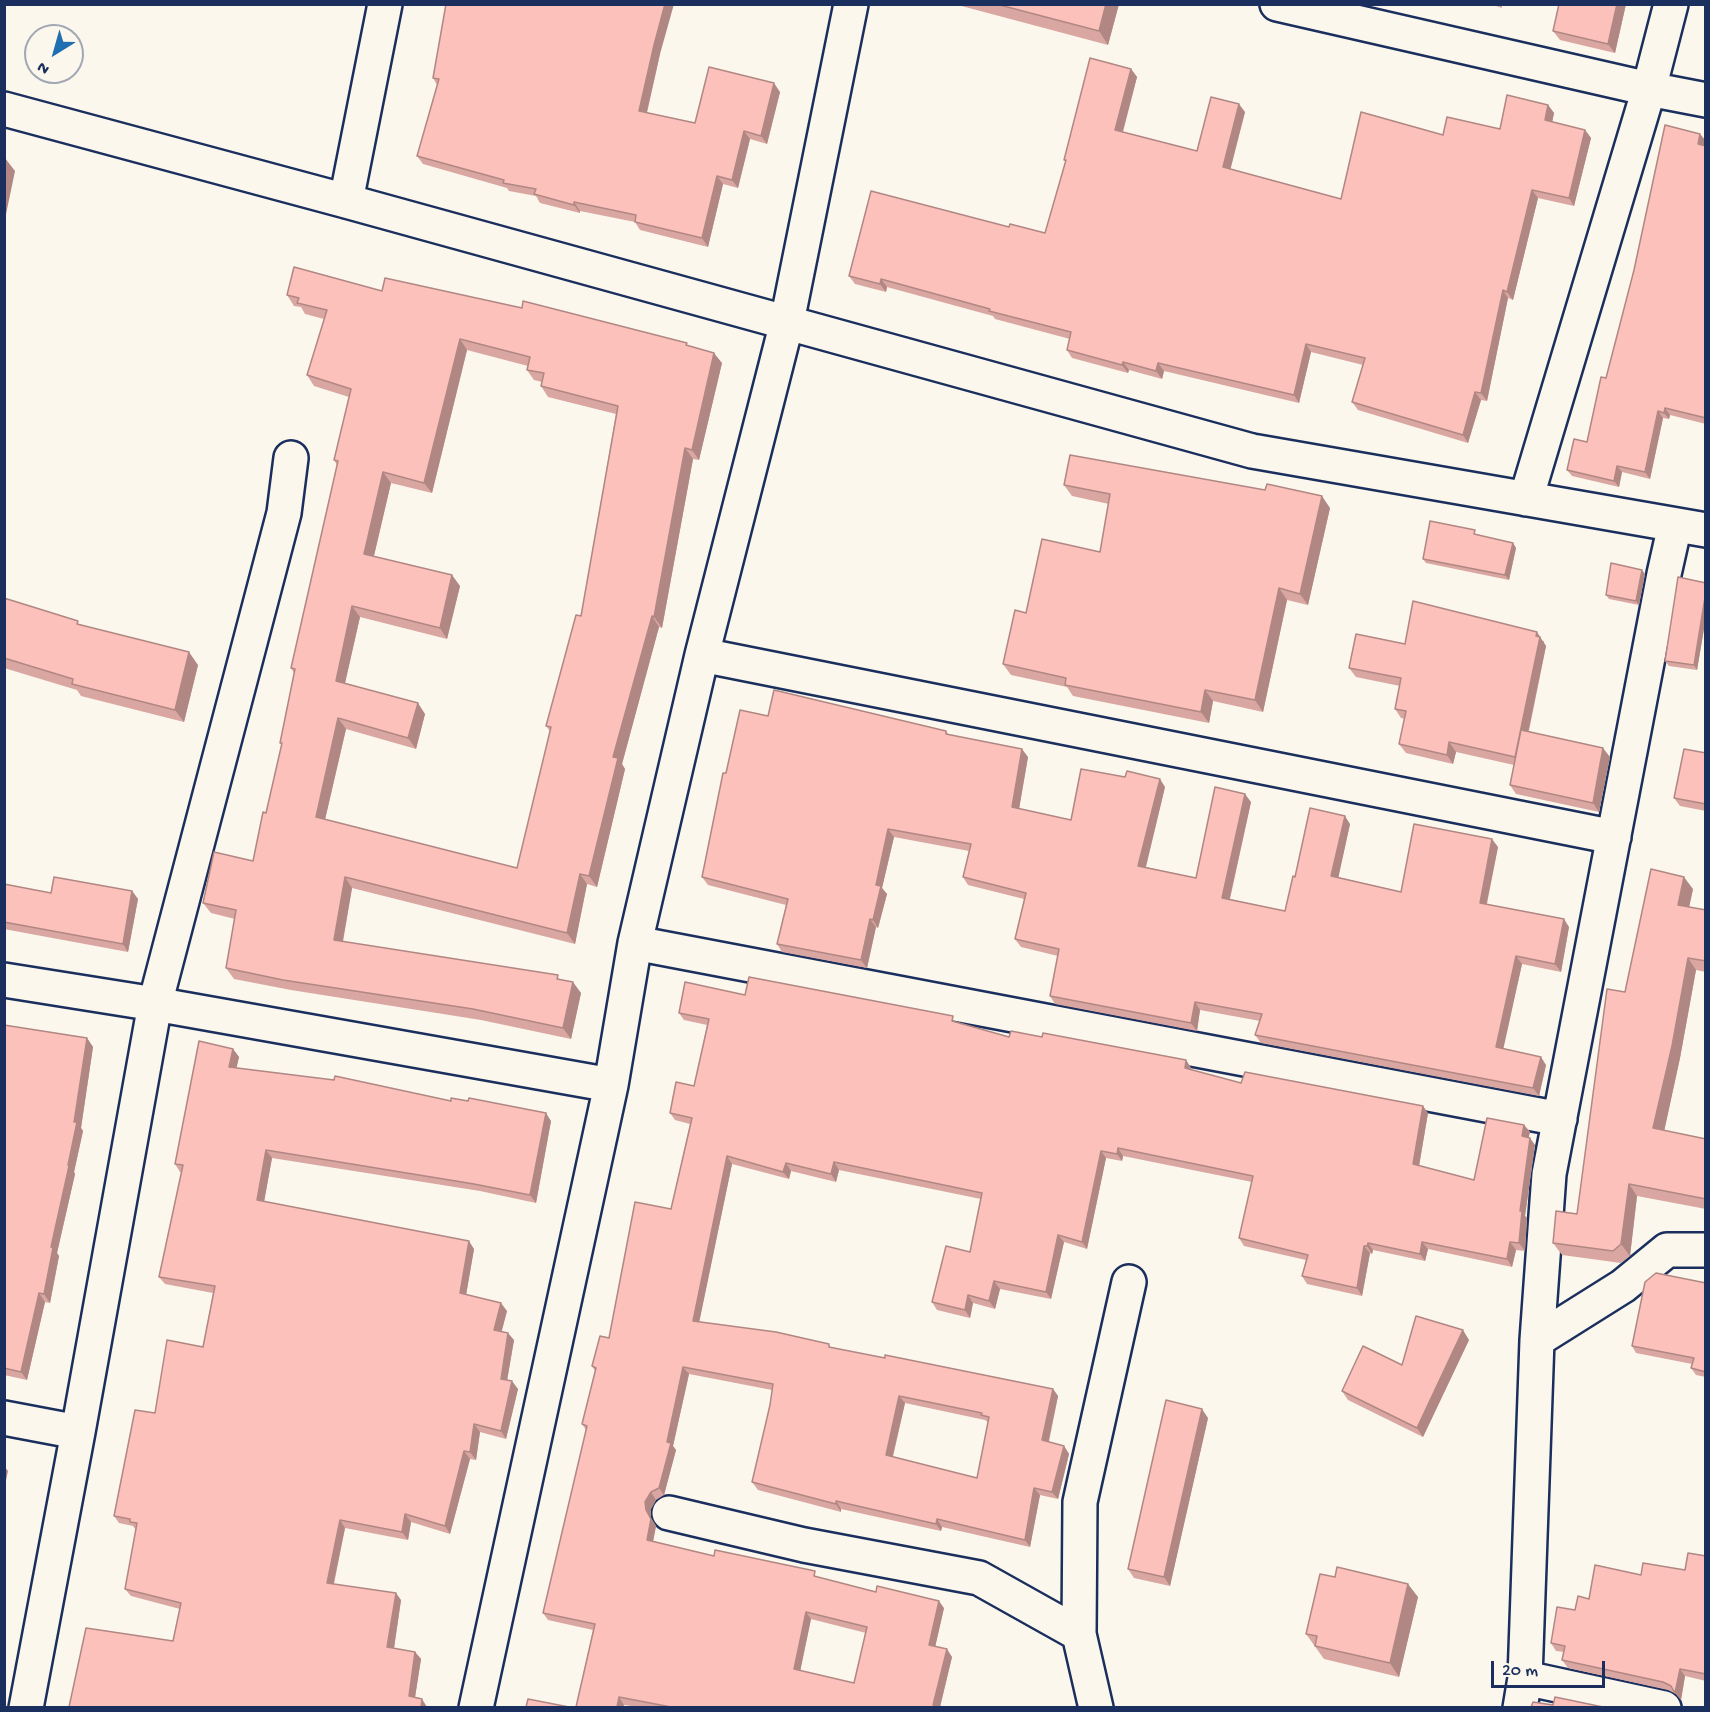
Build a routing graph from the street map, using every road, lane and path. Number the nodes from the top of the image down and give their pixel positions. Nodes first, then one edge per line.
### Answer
1 (385, 4) edge
2 (852, 4) edge
3 (1277, 4) edge
4 (1671, 4) edge
5 (1649, 89) junction
6 (1706, 100) edge
7 (4, 109) edge
8 (346, 201) junction
9 (787, 322) junction
10 (291, 458) dead end
11 (1526, 499) junction
12 (1690, 528) edge
13 (702, 655) junction
14 (1614, 837) junction
15 (635, 943) junction
16 (4, 980) edge
17 (155, 1004) junction
18 (611, 1085) junction
19 (1560, 1119) junction
20 (1706, 1250) edge
21 (1129, 1282) dead end
22 (1537, 1340) junction
23 (4, 1418) edge
24 (78, 1432) junction
25 (669, 1514) dead end
26 (1079, 1634) junction
27 (1523, 1693) edge
28 (26, 1707) edge
29 (476, 1707) edge
30 (1096, 1707) edge
31 (1664, 1707) edge

1 - 8 street
2 - 9 street
3 - 5 street
4 - 5 street
5 - 6 street
5 - 11 street
7 - 8 street
8 - 9 street
9 - 11 street
9 - 13 street
10 - 17 street
11 - 12 street
12 - 14 street
13 - 14 street
13 - 15 street
14 - 19 street
15 - 18 street
15 - 19 street
16 - 17 street
17 - 18 street
17 - 24 street
18 - 29 street
19 - 22 street
20 - 22 street
21 - 26 street
22 - 27 street
23 - 24 street
24 - 28 street
25 - 26 street
26 - 30 street
27 - 31 street

